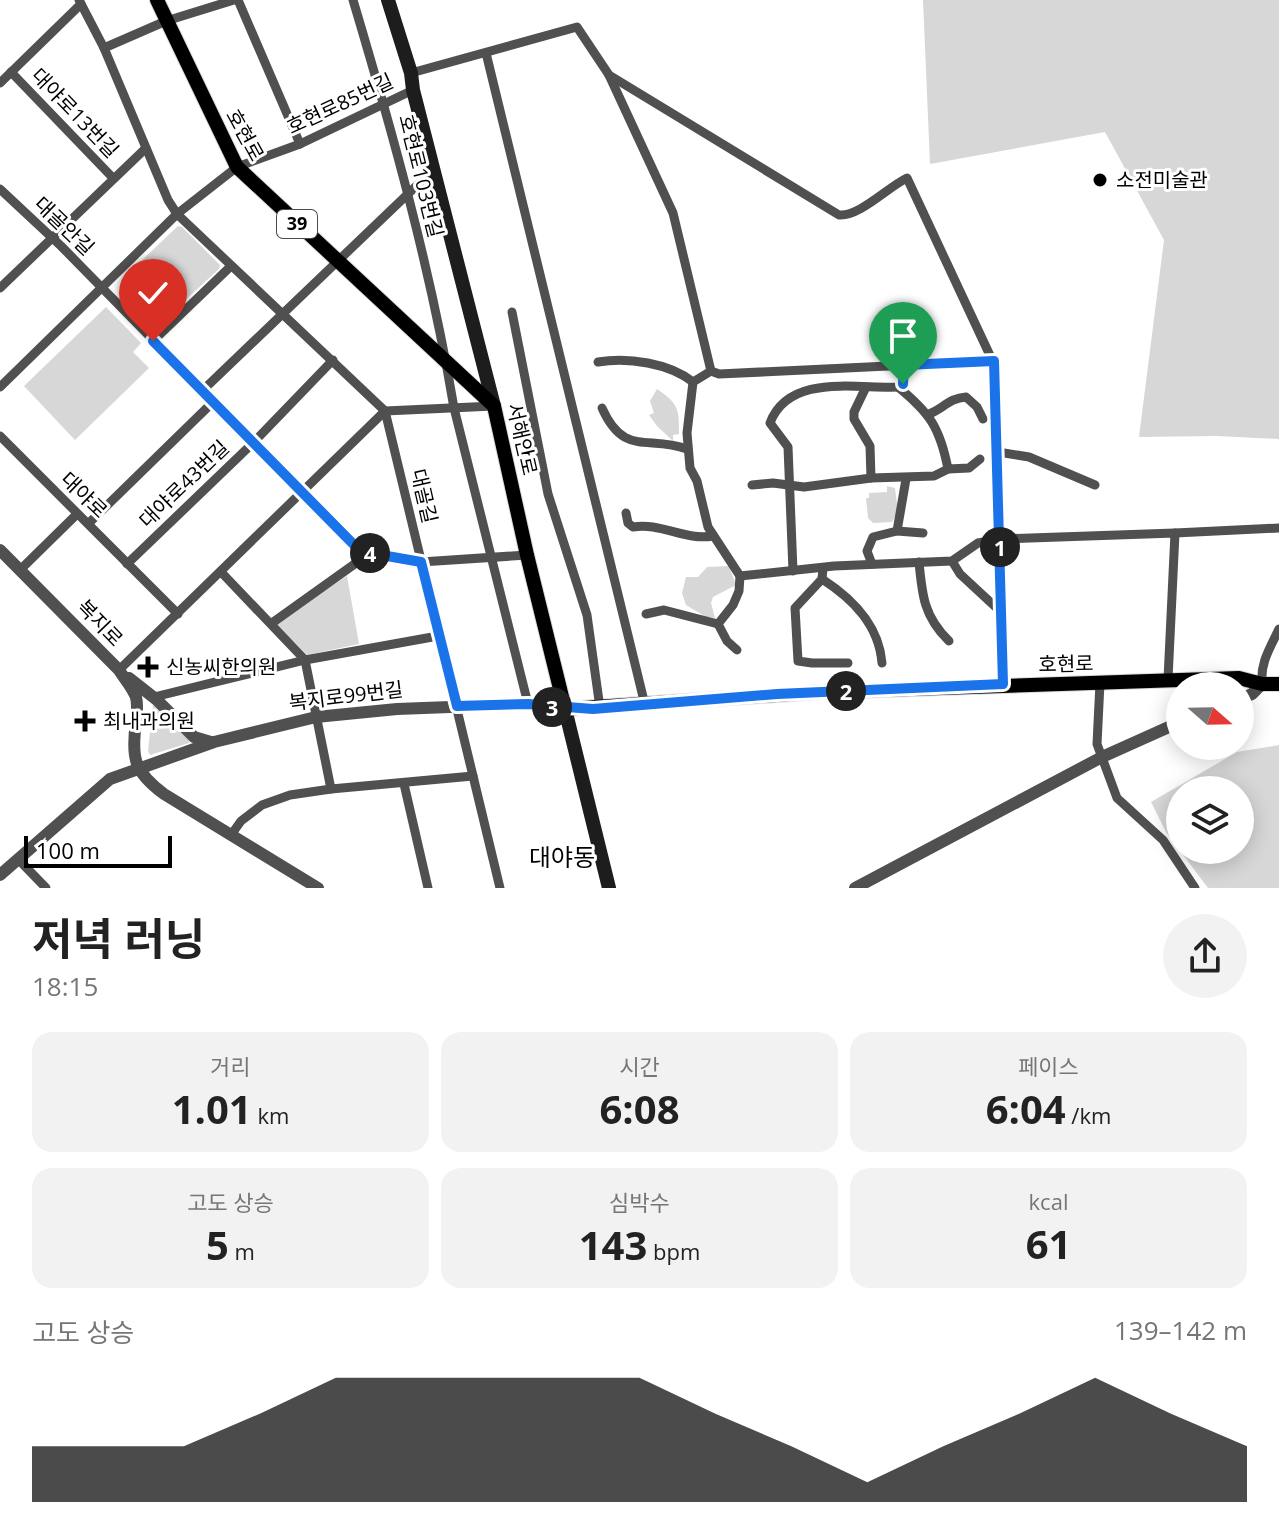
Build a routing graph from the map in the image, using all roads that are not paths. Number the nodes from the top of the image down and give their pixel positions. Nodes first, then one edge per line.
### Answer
1 (157, 0) edge
2 (236, 0) edge
3 (353, 0) edge
4 (388, 0) edge
5 (80, 2) edge
6 (166, 21) junction
7 (104, 48) junction
8 (486, 53) junction
9 (11, 72) junction
10 (411, 73) junction
11 (609, 75) junction
12 (0, 83) edge
13 (413, 90) junction
14 (384, 104) junction
15 (300, 144) junction
16 (146, 148) junction
17 (237, 167) junction
18 (434, 169) junction
19 (113, 178) junction
20 (0, 189) edge
21 (407, 194) junction
22 (177, 214) junction
23 (52, 238) junction
24 (337, 260) junction
25 (231, 266) junction
26 (0, 288) edge
27 (102, 289) junction
28 (512, 312) dead end
29 (282, 314) junction
30 (153, 341) junction
31 (333, 360) junction
32 (994, 361) junction
33 (598, 362) dead end
34 (446, 363) junction
35 (904, 365) junction
36 (711, 371) junction
37 (693, 382) junction
38 (0, 387) edge
39 (866, 387) junction
40 (898, 387) junction
41 (202, 391) junction
42 (213, 402) junction
43 (494, 406) junction
44 (454, 408) junction
45 (602, 408) dead end
46 (385, 411) junction
47 (929, 414) junction
48 (983, 419) dead end
49 (0, 436) edge
50 (253, 443) junction
51 (687, 449) junction
52 (998, 452) junction
53 (980, 459) dead end
54 (948, 469) junction
55 (871, 478) junction
56 (906, 479) junction
57 (752, 485) dead end
58 (1095, 485) dead end
59 (790, 487) junction
60 (301, 493) junction
61 (626, 513) dead end
62 (77, 514) junction
63 (89, 523) junction
64 (1279, 528) edge
65 (897, 531) junction
66 (923, 533) dead end
67 (1175, 533) junction
68 (713, 536) junction
69 (999, 539) junction
70 (0, 550) edge
71 (527, 555) junction
72 (365, 556) junction
73 (491, 557) junction
74 (952, 561) junction
75 (421, 562) junction
76 (919, 562) junction
77 (127, 564) junction
78 (872, 564) junction
79 (823, 568) junction
80 (20, 570) junction
81 (793, 571) junction
82 (221, 572) junction
83 (740, 576) junction
84 (822, 579) junction
85 (1001, 612) junction
86 (178, 614) junction
87 (646, 614) dead end
88 (272, 623) junction
89 (718, 624) junction
90 (1279, 629) edge
91 (438, 636) junction
92 (949, 641) dead end
93 (737, 650) dead end
94 (305, 660) junction
95 (848, 663) dead end
96 (882, 663) dead end
97 (119, 670) junction
98 (1168, 672) edge
99 (1166, 679) edge
100 (1254, 682) edge
101 (1100, 683) junction
102 (1003, 684) junction
103 (1262, 684) junction
104 (1279, 684) edge
105 (1254, 692) edge
106 (154, 697) junction
107 (528, 704) junction
108 (645, 705) junction
109 (457, 706) junction
110 (600, 708) junction
111 (565, 709) junction
112 (316, 717) junction
113 (1166, 728) edge
114 (214, 742) junction
115 (1102, 757) junction
116 (138, 768) junction
117 (473, 776) junction
118 (404, 784) junction
119 (331, 789) junction
120 (231, 835) junction
121 (18, 859) junction
122 (1, 875) edge
123 (46, 888) edge
124 (318, 888) edge
125 (428, 888) edge
126 (500, 888) edge
127 (609, 888) edge
128 (855, 888) edge
129 (1195, 888) edge

1 - 6 main road, 호현로 / 39
2 - 6 street
2 - 15 street
3 - 14 street, 호현로103번길
4 - 10 main road, 서해안로
5 - 7 street
5 - 9 street, 대야로13번길
6 - 7 street
6 - 17 main road, 호현로 / 39
7 - 16 street
8 - 10 street
8 - 11 street
8 - 108 street
9 - 12 street, 대야로13번길
9 - 19 street, 대야로13번길
10 - 13 main road, 서해안로
11 - 32 street
11 - 36 street
13 - 14 street, 호현로85번길
13 - 18 main road, 서해안로
14 - 15 street, 호현로85번길
14 - 21 street, 호현로103번길
15 - 17 street, 호현로85번길
16 - 19 street
16 - 22 street
17 - 22 street, 호현로85번길
17 - 24 main road, 호현로 / 39
18 - 21 street
18 - 43 main road, 서해안로
19 - 23 street
20 - 23 street, 대골안길
21 - 24 street
21 - 34 street, 호현로103번길
22 - 25 street
22 - 27 street, 호현로85번길
23 - 26 street
23 - 27 street, 대골안길
24 - 29 street
24 - 34 main road, 호현로 / 39
25 - 29 street
25 - 30 street
27 - 30 street, 대골안길
27 - 38 street, 호현로85번길
28 - 110 street
29 - 31 street
29 - 41 street
30 - 41 street, 대골안길
31 - 46 street
31 - 50 street, 대야로43번길
32 - 35 street
32 - 52 street
33 - 37 street
34 - 43 main road, 호현로 / 39
34 - 44 street, 호현로103번길
35 - 36 street
35 - 40 street
36 - 37 street
37 - 51 street
39 - 40 street
39 - 55 street
39 - 59 street
40 - 47 street
41 - 42 street, 대골안길
42 - 50 street, 대골안길
42 - 63 street
43 - 44 street
43 - 71 main road, 서해안로
44 - 46 street
44 - 73 street, 호현로103번길
45 - 51 street
46 - 60 street
46 - 75 street, 대골길
47 - 48 street
47 - 54 street
49 - 62 street, 대야로
50 - 60 street, 대골안길
50 - 77 street, 대야로43번길
51 - 68 street
52 - 58 street
52 - 69 street
53 - 54 street
54 - 56 street
55 - 56 street
55 - 59 street
56 - 65 street
57 - 59 street
59 - 81 street
60 - 72 street, 대골안길
60 - 82 street
61 - 68 street
62 - 63 street, 대야로
62 - 80 street
63 - 77 street, 대야로
64 - 67 street
65 - 66 street
65 - 78 street
67 - 69 street
67 - 98 street
68 - 83 street
69 - 74 street
69 - 85 street
70 - 80 street, 복지로
71 - 73 street
71 - 111 main road, 서해안로
72 - 75 street
72 - 88 street
73 - 75 street
73 - 107 street, 호현로103번길
74 - 76 street
74 - 85 street
75 - 91 street, 대골길
76 - 78 street
76 - 92 street
77 - 86 street, 대야로
78 - 79 street
79 - 81 street
79 - 84 street
80 - 97 street, 복지로
81 - 83 street
82 - 86 street
82 - 88 street
83 - 89 street
84 - 95 street
84 - 96 street
85 - 102 street
86 - 97 street
87 - 89 street
88 - 94 street
89 - 93 street
90 - 103 street
91 - 94 street
91 - 109 street, 대골길
94 - 106 street
94 - 112 street
97 - 106 street
97 - 116 street, 복지로
99 - 101 main road, 호현로
100 - 103 main road, 호현로
101 - 102 main road, 호현로
101 - 115 street
102 - 108 main road, 호현로
103 - 104 main road, 호현로
103 - 105 street
106 - 114 street
107 - 109 street, 복지로99번길
107 - 111 street, 복지로99번길
108 - 110 main road, 호현로
109 - 112 street, 복지로99번길
109 - 117 street, 대골길
110 - 111 main road, 호현로
111 - 127 main road, 서해안로
112 - 114 street, 복지로99번길
112 - 119 street
113 - 115 street
114 - 116 street, 복지로99번길
115 - 128 street
115 - 129 street
116 - 120 street
116 - 121 street, 복지로99번길
117 - 118 street
117 - 126 street, 대골길
118 - 119 street
118 - 125 street
119 - 120 street
120 - 124 street
121 - 122 street, 복지로99번길
121 - 123 street

